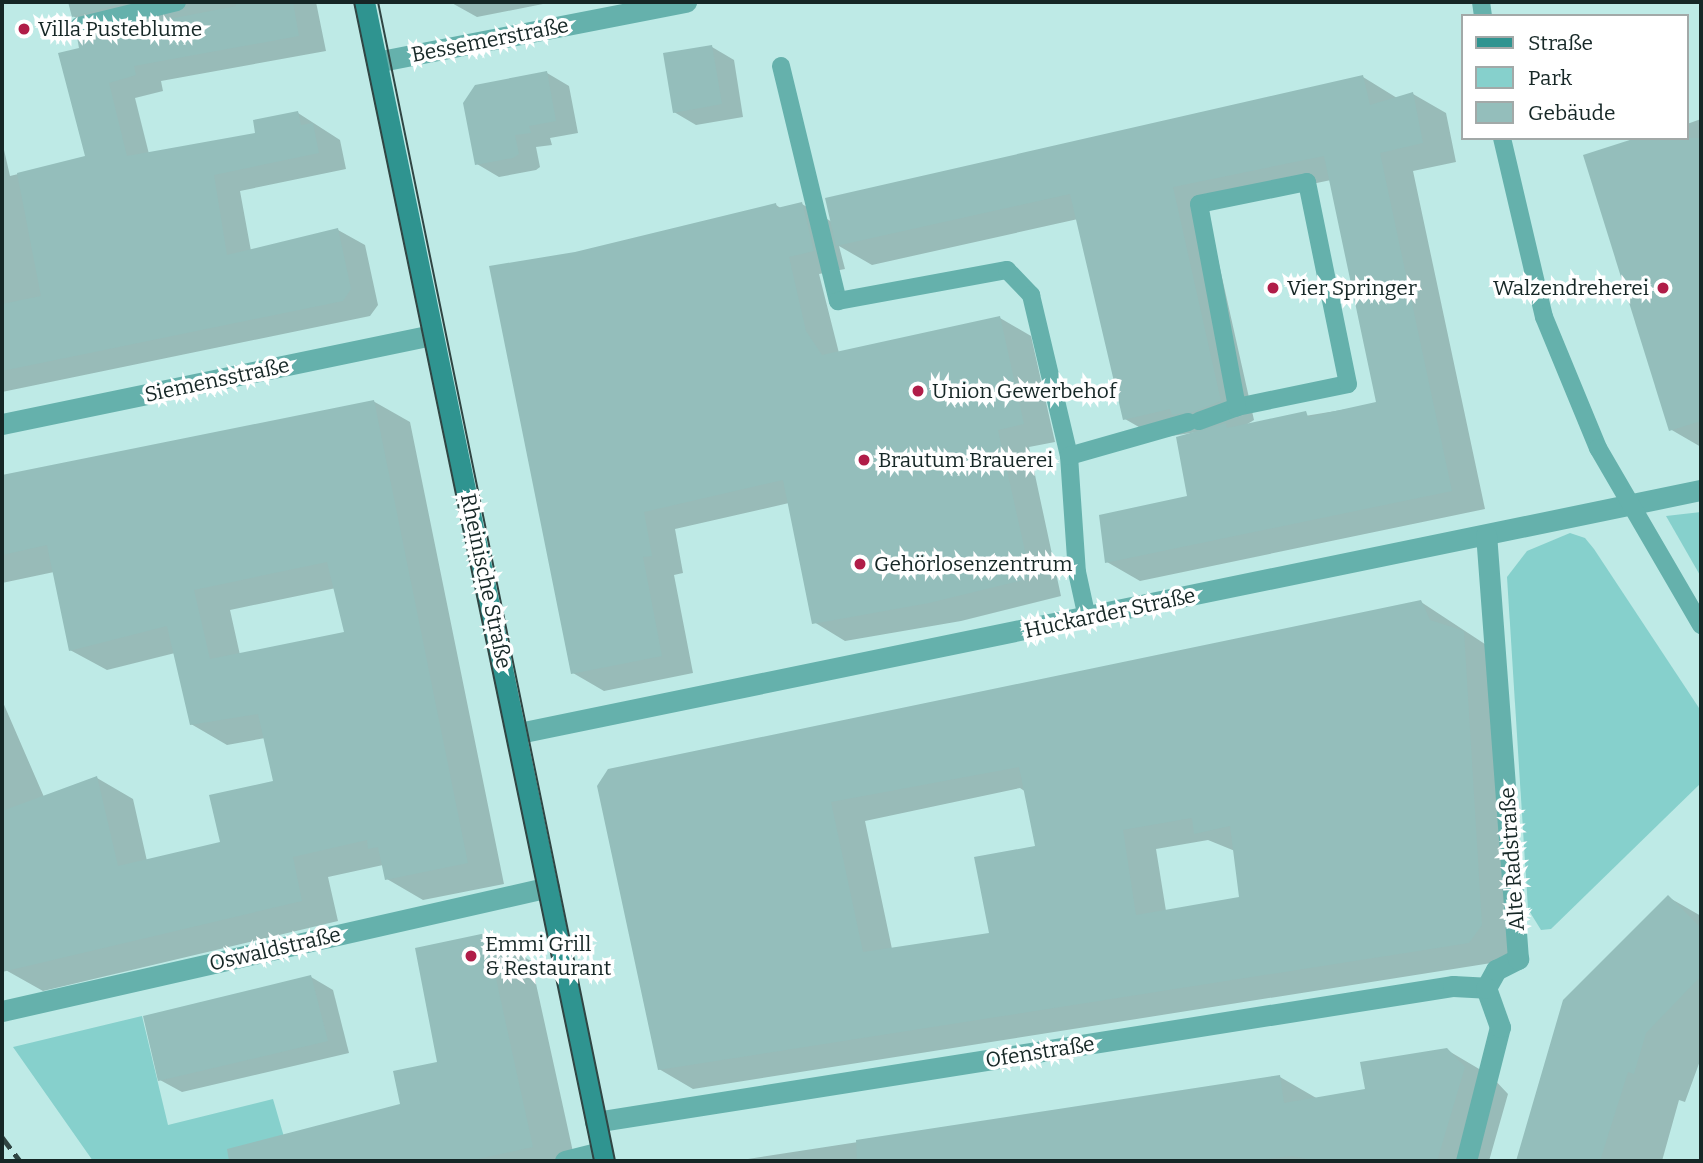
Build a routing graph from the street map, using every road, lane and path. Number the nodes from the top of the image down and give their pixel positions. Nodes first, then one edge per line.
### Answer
1 (177, 2) edge
2 (364, 2) edge
3 (686, 2) edge
4 (79, 26) dead end
5 (376, 62) junction
6 (781, 66) dead end
7 (1502, 140) edge
8 (432, 335) junction
9 (1237, 407) junction
10 (2, 425) edge
11 (1069, 456) junction
12 (1701, 490) edge
13 (1486, 535) junction
14 (1087, 618) junction
15 (1701, 625) edge
16 (519, 733) junction
17 (549, 887) junction
18 (1486, 988) junction
19 (2, 1011) edge
20 (595, 1122) junction
21 (603, 1157) edge
22 (565, 1161) edge
23 (1466, 1161) edge

1 - 4 lane
2 - 5 main road, Rheinische Straße
3 - 5 street, Bessemerstraße
5 - 8 main road, Rheinische Straße
6 - 11 lane
7 - 15 lane, bridge
8 - 10 street, Siemensstraße
8 - 16 main road, Rheinische Straße
9 - 9 lane
9 - 11 lane
11 - 14 lane
12 - 13 street, Huckarder Straße
13 - 14 street, Huckarder Straße
13 - 18 street, Alte Radstraße
14 - 16 street, Huckarder Straße
16 - 17 main road, Rheinische Straße
17 - 19 street, Oswaldstraße
17 - 20 main road, Rheinische Straße
18 - 20 street, Ofenstraße
18 - 23 street
20 - 21 main road, Rheinische Straße
21 - 22 street

